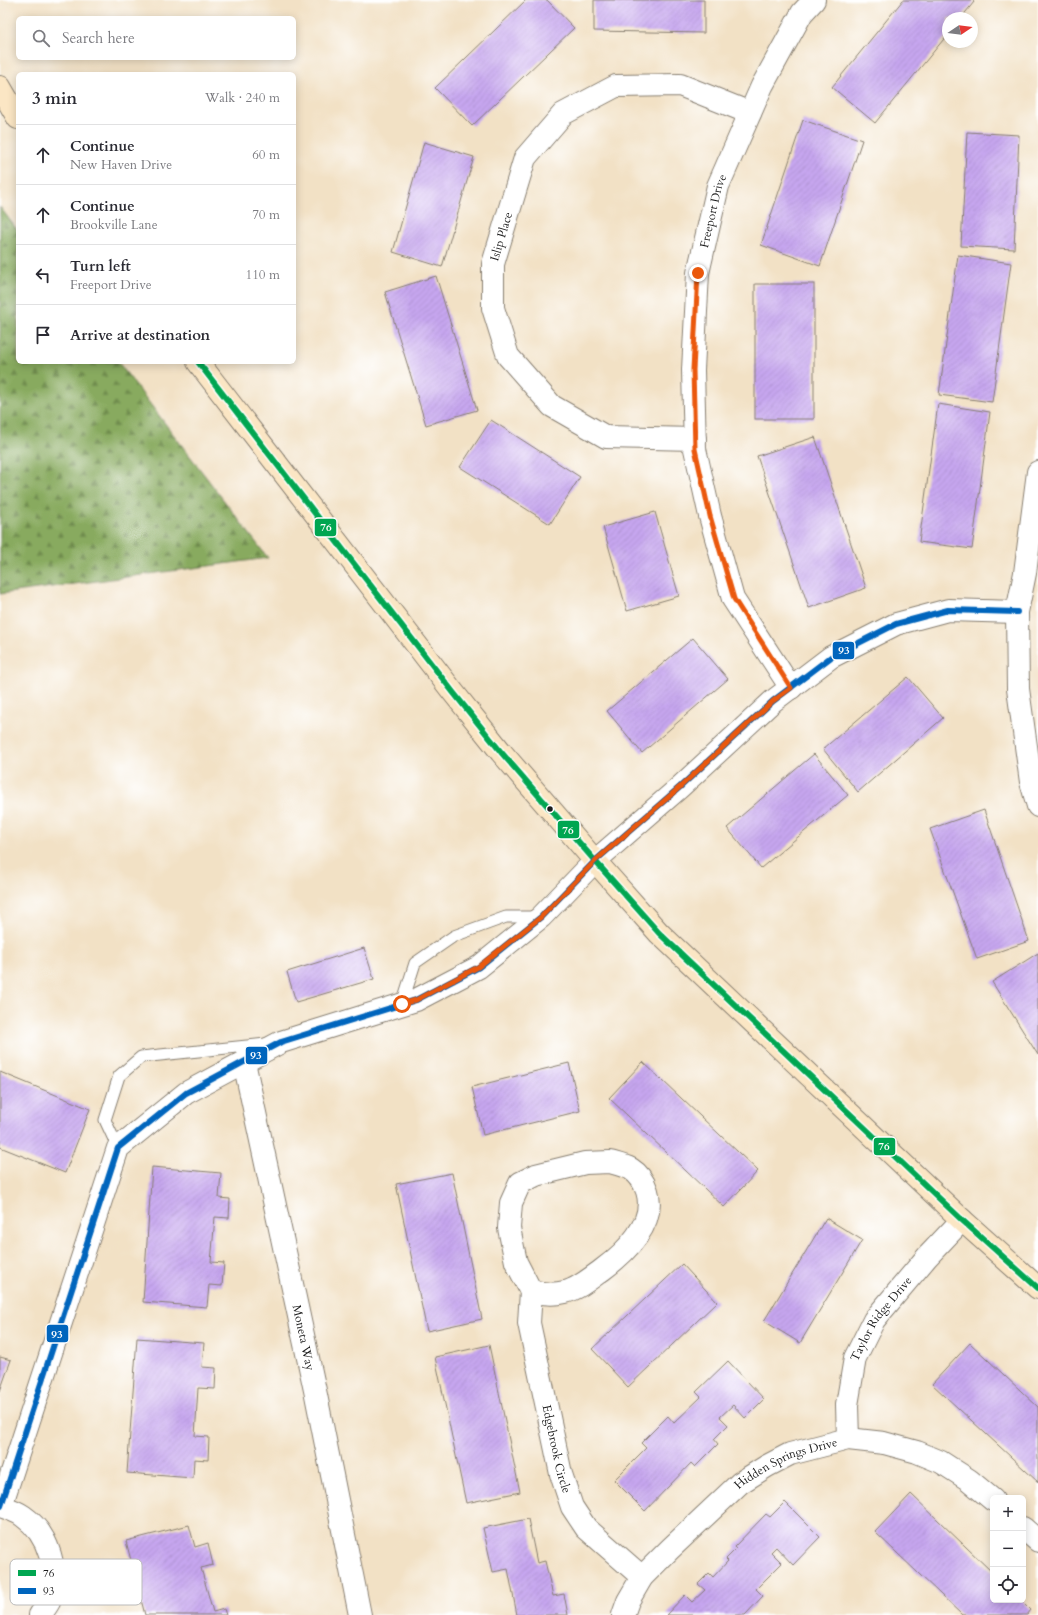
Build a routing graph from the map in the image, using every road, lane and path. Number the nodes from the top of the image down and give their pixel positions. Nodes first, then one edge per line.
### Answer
1 (814, 0) edge
2 (0, 87) edge
3 (750, 113) junction
4 (16, 115) edge
5 (200, 364) edge
6 (695, 439) junction
7 (1038, 472) edge
8 (1017, 612) junction
9 (791, 688) junction
10 (1038, 806) edge
11 (595, 861) junction
12 (541, 917) junction
13 (402, 1004) junction
14 (281, 1042) junction
15 (244, 1062) junction
16 (118, 1148) junction
17 (962, 1220) junction
18 (1038, 1288) edge
19 (532, 1291) junction
20 (848, 1439) junction
21 (990, 1498) edge
22 (0, 1506) edge
23 (1026, 1531) edge
24 (1038, 1541) edge
25 (52, 1559) edge
26 (642, 1577) junction
27 (46, 1605) edge
28 (40, 1615) edge
29 (360, 1615) edge
30 (623, 1615) edge

1 - 3 street, Freeport Drive
2 - 4 main road
3 - 6 street, Freeport Drive
3 - 6 street, Islip Place
5 - 11 main road
6 - 9 street, Freeport Drive
7 - 8 street
8 - 9 street
8 - 10 street
9 - 11 street
11 - 12 street
11 - 17 main road
12 - 13 street
12 - 13 lane
13 - 14 street
14 - 15 street
14 - 16 lane
15 - 16 street
15 - 29 street, Moneta Way
16 - 22 street
17 - 18 main road
17 - 20 street, Taylor Ridge Drive
19 - 19 street
19 - 26 street, Edgebrook Circle
20 - 21 street, Hidden Springs Drive
20 - 26 street, Hidden Springs Drive
22 - 25 street
23 - 24 street
26 - 30 street, Hidden Springs Drive
27 - 28 street

